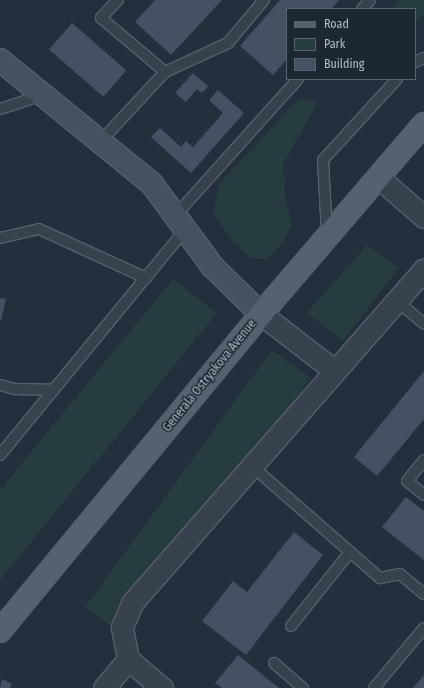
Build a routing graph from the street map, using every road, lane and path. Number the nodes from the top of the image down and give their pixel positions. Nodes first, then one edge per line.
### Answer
1 (118, 0) edge
2 (264, 0) edge
3 (370, 0) edge
4 (363, 8) edge
5 (0, 60) edge
6 (165, 72) junction
7 (297, 80) edge
8 (396, 80) edge
9 (43, 95) junction
10 (0, 109) edge
11 (424, 124) edge
12 (100, 142) junction
13 (379, 178) junction
14 (424, 217) edge
15 (179, 223) junction
16 (0, 238) edge
17 (327, 238) junction
18 (424, 270) edge
19 (146, 278) junction
20 (397, 301) junction
21 (261, 314) junction
22 (424, 324) edge
23 (335, 370) junction
24 (0, 385) edge
25 (54, 390) junction
26 (0, 455) edge
27 (424, 460) edge
28 (253, 467) junction
29 (424, 495) edge
30 (350, 552) junction
31 (424, 594) edge
32 (291, 626) dead end
33 (424, 628) edge
34 (0, 631) edge
35 (128, 658) junction
36 (274, 663) dead end
37 (104, 688) edge
38 (162, 688) edge
39 (303, 688) edge
40 (374, 688) edge

1 - 6 lane
2 - 6 lane
3 - 4 lane
5 - 9 main road
6 - 12 lane
7 - 15 lane
8 - 17 lane
9 - 10 lane
9 - 12 main road
11 - 13 main road, Generala Ostryakova Avenue
12 - 15 main road
13 - 14 street
13 - 17 main road, Generala Ostryakova Avenue
15 - 19 lane
15 - 21 main road
16 - 19 lane
17 - 21 main road, Generala Ostryakova Avenue
18 - 20 street
19 - 25 lane
20 - 22 lane
20 - 23 street
21 - 23 street
21 - 34 main road, Generala Ostryakova Avenue
23 - 28 street
24 - 25 lane
25 - 26 lane
27 - 29 lane
28 - 30 lane
28 - 35 street
30 - 31 lane
30 - 32 lane
33 - 40 lane
35 - 37 street
35 - 38 street
36 - 39 lane

